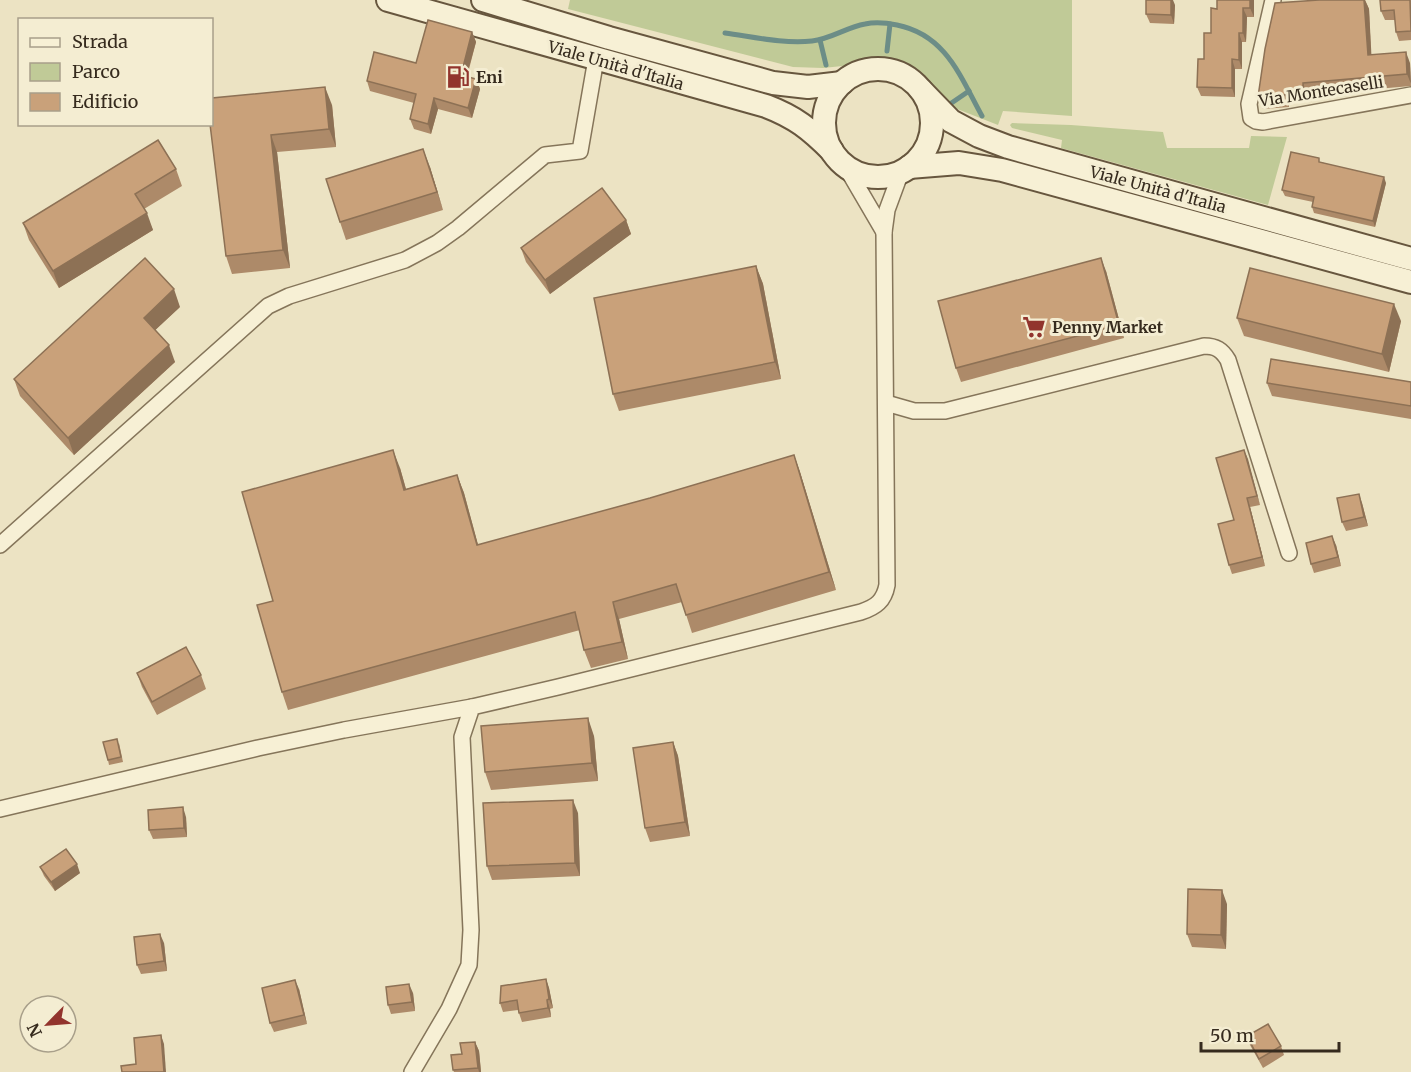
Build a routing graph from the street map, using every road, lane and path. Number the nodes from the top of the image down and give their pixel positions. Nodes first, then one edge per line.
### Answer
1 (388, 0) edge
2 (483, 0) edge
3 (1273, 0) edge
4 (596, 59) junction
5 (842, 83) junction
6 (921, 90) junction
7 (1411, 95) edge
8 (839, 159) junction
9 (905, 169) junction
10 (884, 232) junction
11 (1411, 259) edge
12 (1411, 282) edge
13 (886, 403) junction
14 (0, 545) edge
15 (1289, 553) dead end
16 (472, 707) junction
17 (0, 809) edge
18 (412, 1072) edge

1 - 4 main road, Viale Unità d'Italia
2 - 5 main road, Viale Unità d'Italia
3 - 7 street, Via Montecaselli
4 - 8 main road, Viale Unità d'Italia
4 - 14 street
5 - 6 main road, Viale Unità d'Italia
5 - 8 main road
6 - 9 main road
6 - 11 main road, Viale Unità d'Italia
8 - 9 main road, Viale Unità d'Italia
8 - 10 street
9 - 10 street
9 - 12 main road, Viale Unità d'Italia
10 - 13 street
13 - 15 street
13 - 16 street
16 - 17 street
16 - 18 street

